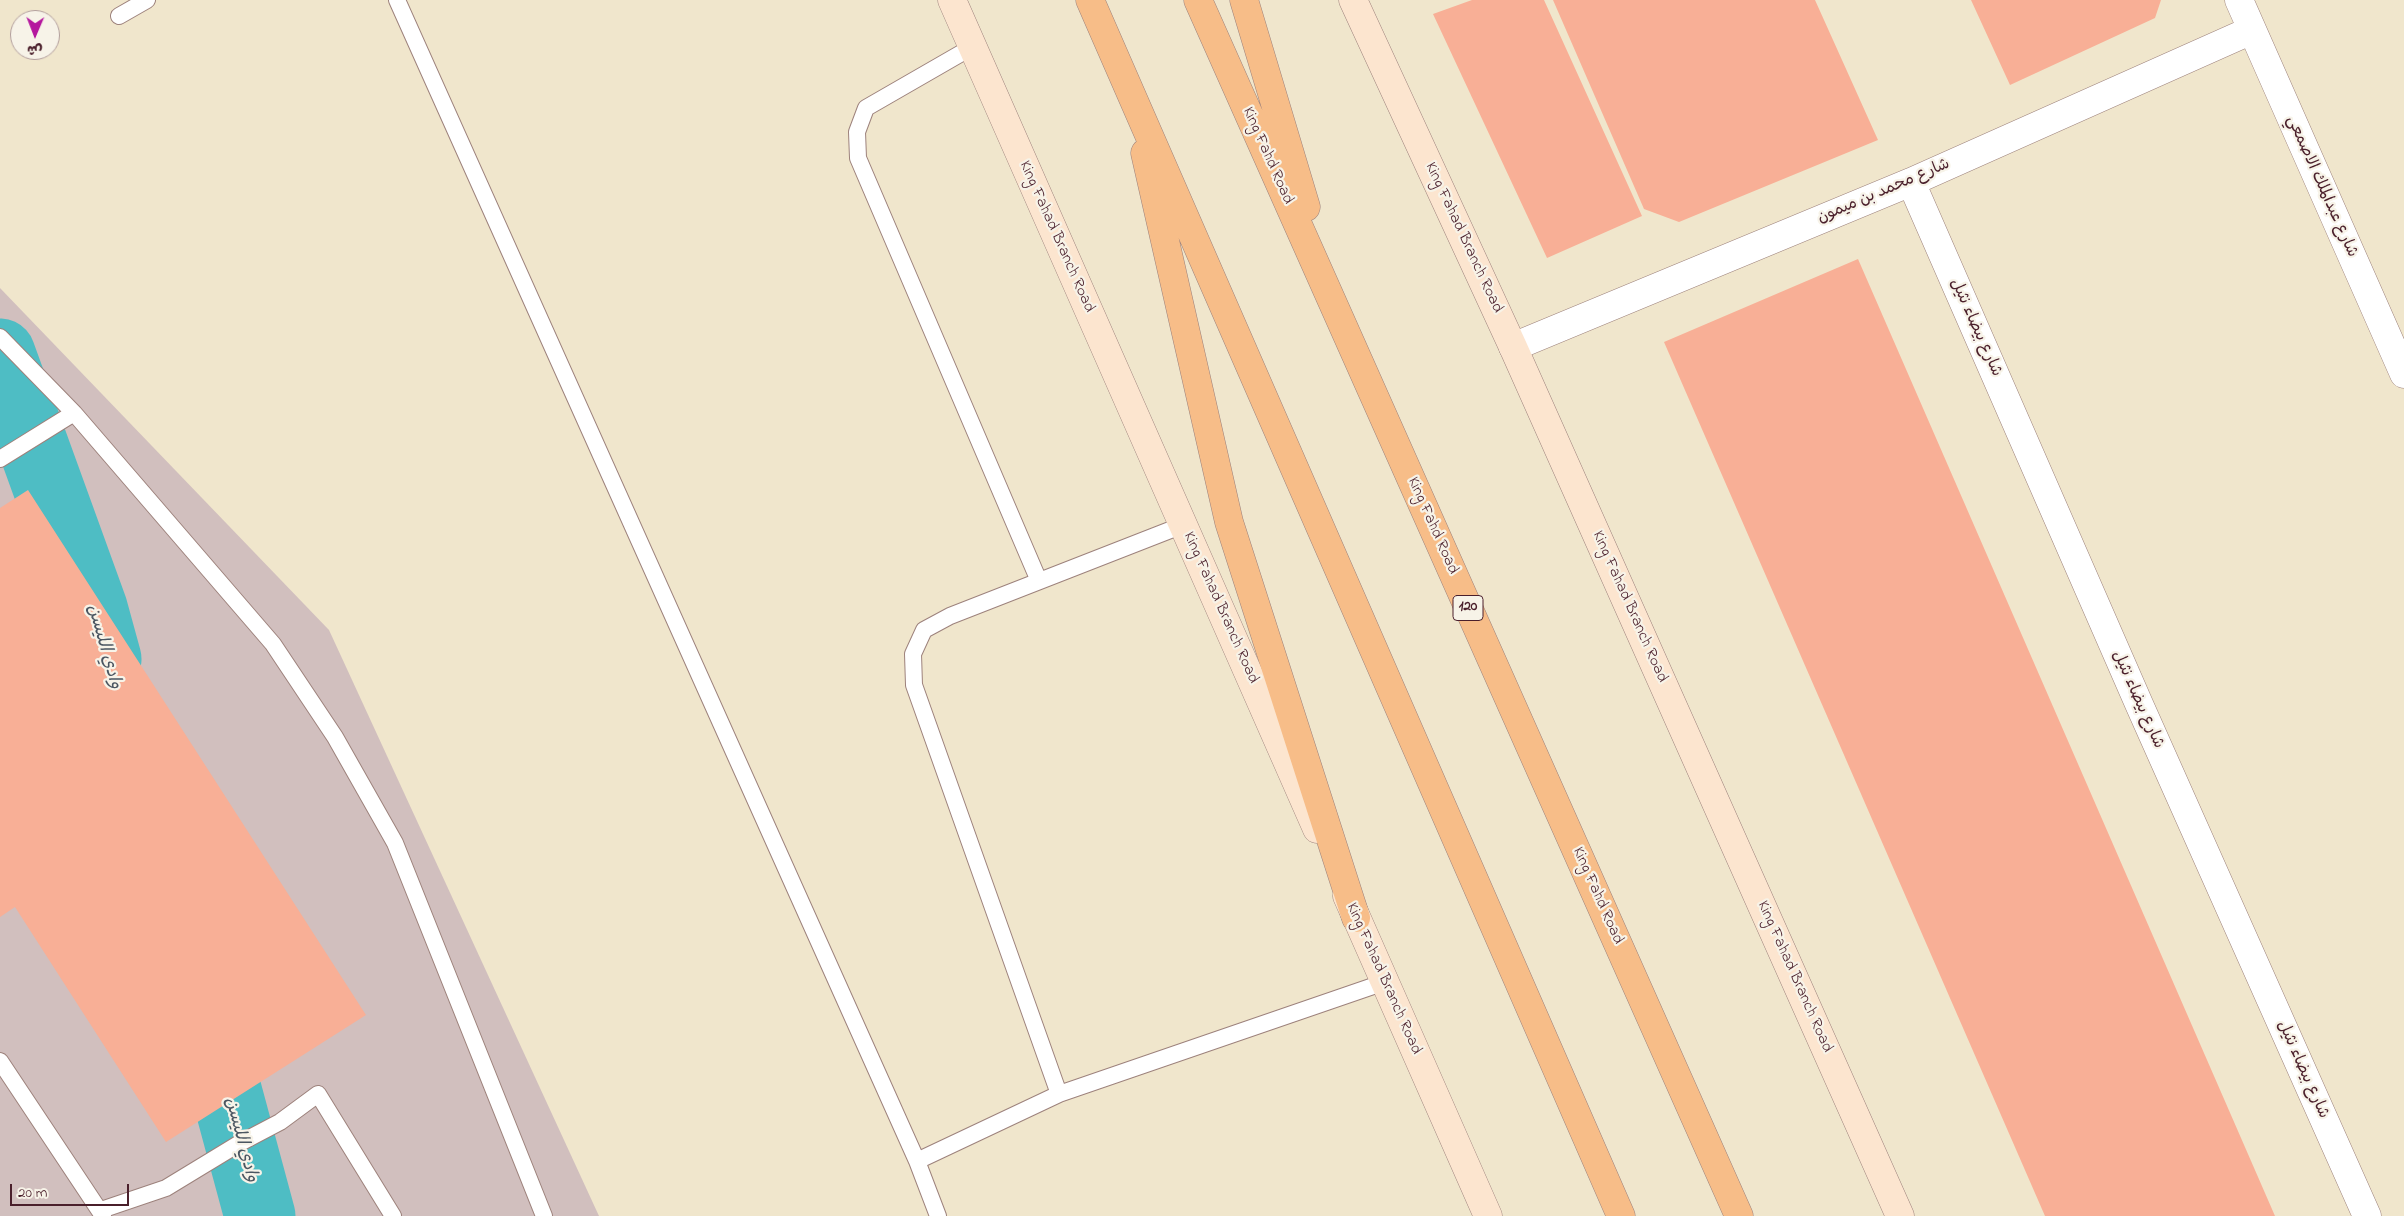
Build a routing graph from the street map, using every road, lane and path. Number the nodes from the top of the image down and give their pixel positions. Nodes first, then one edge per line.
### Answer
1 (147, 0) edge
2 (397, 0) edge
3 (952, 0) edge
4 (1090, 0) edge
5 (1198, 0) edge
6 (1244, 0) edge
7 (1353, 0) edge
8 (2239, 0) edge
9 (119, 16) dead end
10 (2252, 30) junction
11 (972, 47) junction
12 (1130, 89) junction
13 (1911, 182) junction
14 (1339, 318) junction
15 (0, 337) edge
16 (1513, 347) junction
17 (2404, 374) edge
18 (74, 413) junction
19 (0, 459) edge
20 (1183, 525) junction
21 (1039, 581) junction
22 (1356, 918) junction
23 (1385, 982) junction
24 (0, 1061) edge
25 (1059, 1094) junction
26 (917, 1161) junction
27 (102, 1213) edge
28 (393, 1216) edge
29 (544, 1216) edge
30 (938, 1216) edge
31 (1488, 1216) edge
32 (1621, 1216) edge
33 (1739, 1216) edge
34 (1900, 1216) edge
35 (2367, 1216) edge

1 - 9 lane
2 - 26 lane
3 - 11 street, King Fahad Branch Road
4 - 12 highway
5 - 14 highway, King Fahd Road / 120
6 - 14 highway
7 - 16 street, King Fahad Branch Road
8 - 10 street, شارع عبدالملك الاصمعي
10 - 13 street, شارع محمد بن ميمون
10 - 17 street, شارع عبدالملك الاصمعي
11 - 20 street, King Fahad Branch Road
11 - 21 lane
12 - 22 highway
12 - 32 highway
13 - 16 street, شارع محمد بن ميمون
13 - 35 street, شارع بيضاء نثيل
14 - 33 highway, King Fahd Road / 120
15 - 18 lane
16 - 34 street, King Fahad Branch Road
18 - 19 lane
18 - 29 lane
20 - 21 lane
20 - 22 street, King Fahad Branch Road
21 - 25 lane
22 - 23 street, King Fahad Branch Road
23 - 25 lane
23 - 31 street, King Fahad Branch Road
24 - 27 lane
25 - 26 lane
26 - 30 lane
27 - 28 lane

